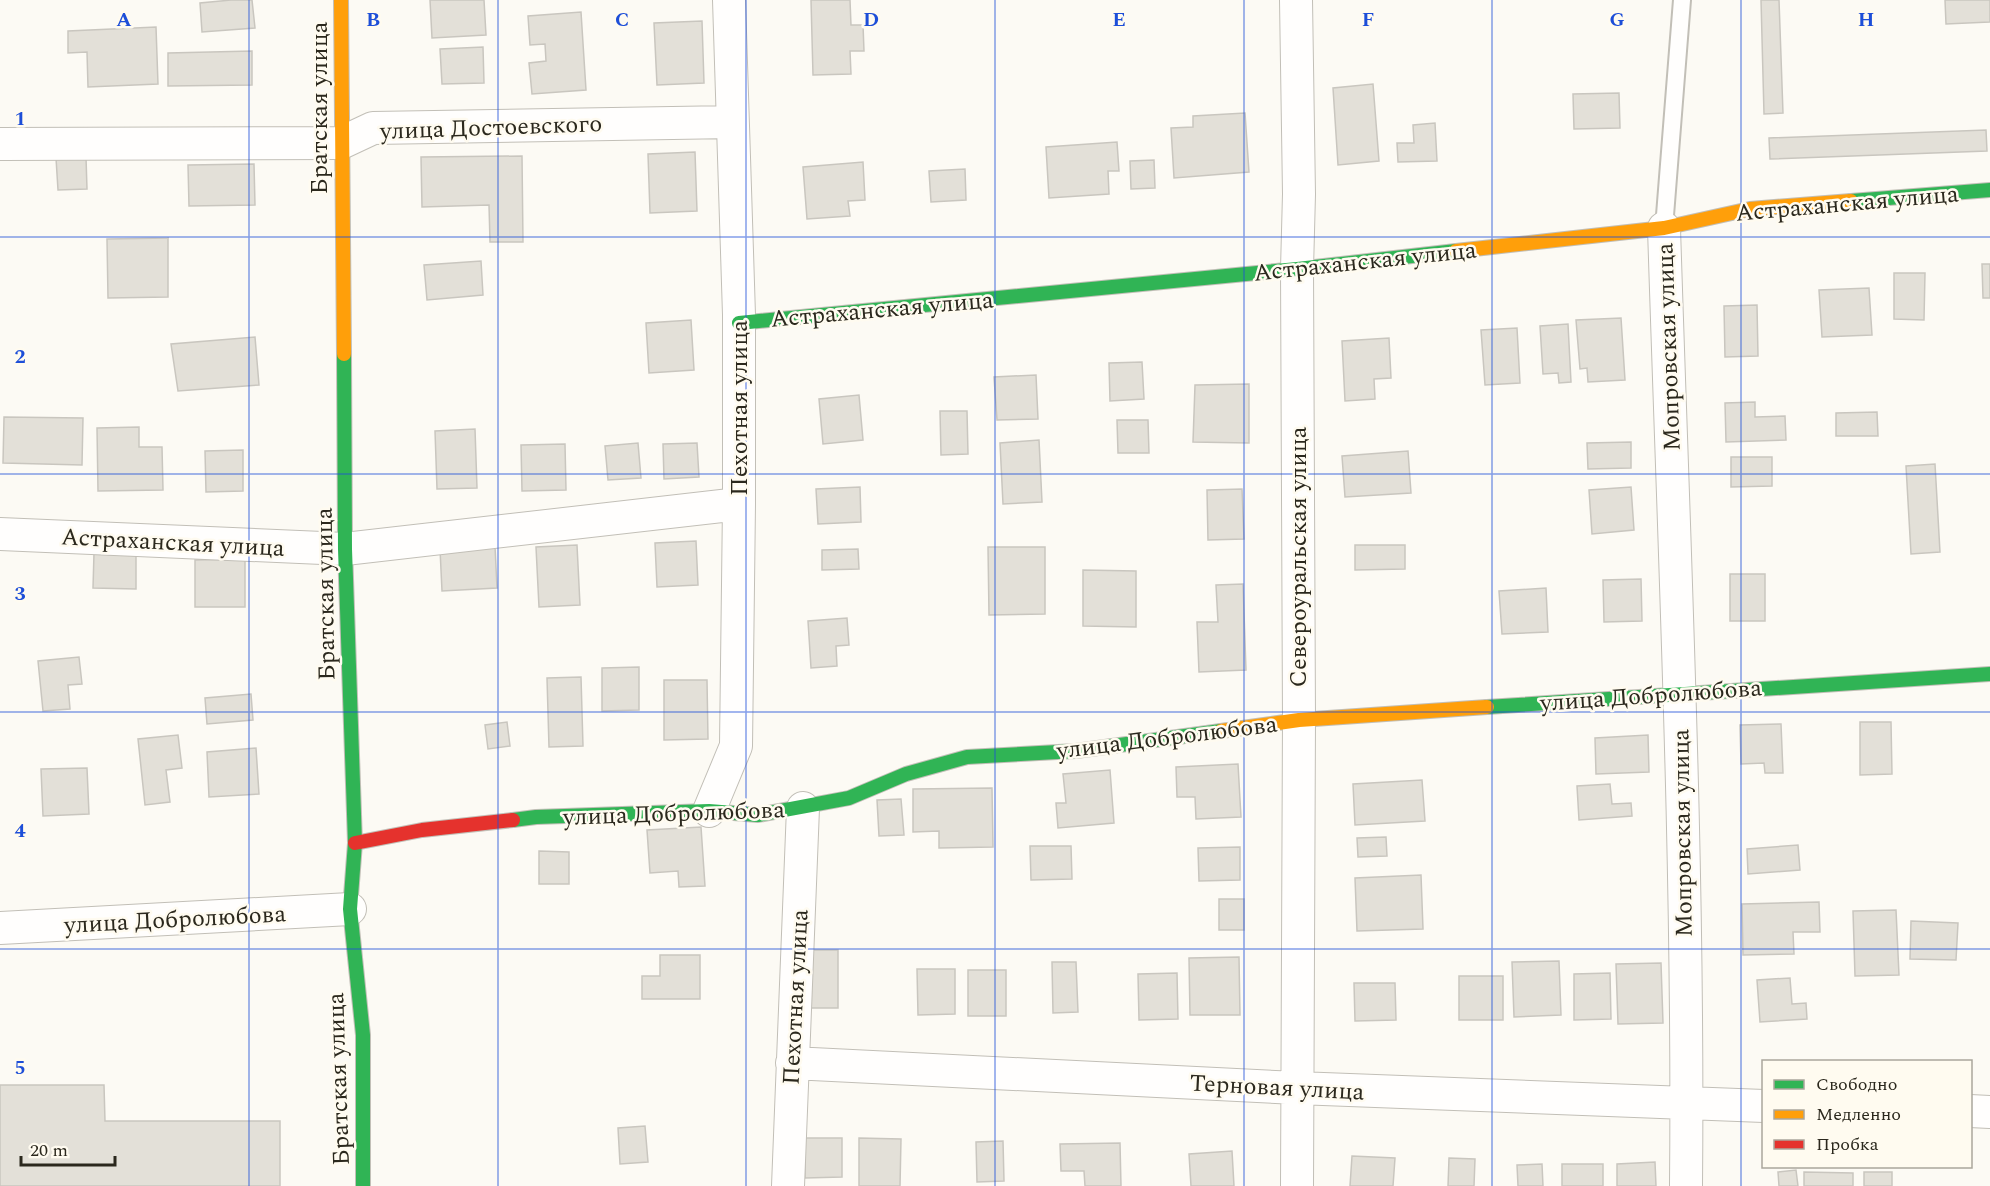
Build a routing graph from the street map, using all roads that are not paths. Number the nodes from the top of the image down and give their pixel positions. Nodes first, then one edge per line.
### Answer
1 (341, 0) edge
2 (729, 0) edge
3 (1296, 0) edge
4 (1682, 0) edge
5 (732, 122) junction
6 (341, 143) junction
7 (0, 144) edge
8 (1990, 190) edge
9 (1664, 228) junction
10 (1297, 269) junction
11 (739, 323) junction
12 (740, 504) junction
13 (0, 534) edge
14 (345, 549) junction
15 (1990, 674) edge
16 (1679, 693) junction
17 (1299, 720) junction
18 (803, 808) junction
19 (709, 811) junction
20 (355, 843) junction
21 (350, 909) junction
22 (0, 928) edge
23 (792, 1063) junction
24 (1297, 1088) junction
25 (1687, 1104) junction
26 (1762, 1106) edge
27 (1972, 1111) edge
28 (1990, 1112) edge
29 (363, 1186) edge
30 (788, 1186) edge
31 (1297, 1186) edge
32 (1686, 1186) edge

1 - 6 street, Братская улица
2 - 5 street, Пехотная улица
3 - 10 street, Североуральская улица
4 - 9 lane
5 - 6 street, улица Достоевского
5 - 11 street, Пехотная улица
6 - 7 street, улица Достоевского
6 - 14 street, Братская улица
8 - 9 street, Астраханская улица
9 - 10 street, Астраханская улица
9 - 16 street, Мопровская улица
10 - 11 street, Астраханская улица
10 - 17 street, Североуральская улица
11 - 12 street, Пехотная улица
12 - 14 street, Астраханская улица
12 - 19 street, Пехотная улица
13 - 14 street, Астраханская улица
14 - 20 street, Братская улица
15 - 16 street, улица Добролюбова
16 - 17 street, улица Добролюбова
16 - 25 street, Мопровская улица
17 - 18 street, улица Добролюбова
17 - 24 street, Североуральская улица
18 - 19 street, улица Добролюбова
18 - 23 street, Пехотная улица
19 - 20 street, улица Добролюбова
20 - 21 street, Братская улица
21 - 22 street, улица Добролюбова
21 - 29 street, Братская улица
23 - 24 street, Терновая улица
23 - 30 street, Пехотная улица
24 - 25 street, Терновая улица
24 - 31 street, Североуральская улица
25 - 26 street, Терновая улица
25 - 32 street, Мопровская улица
27 - 28 street

